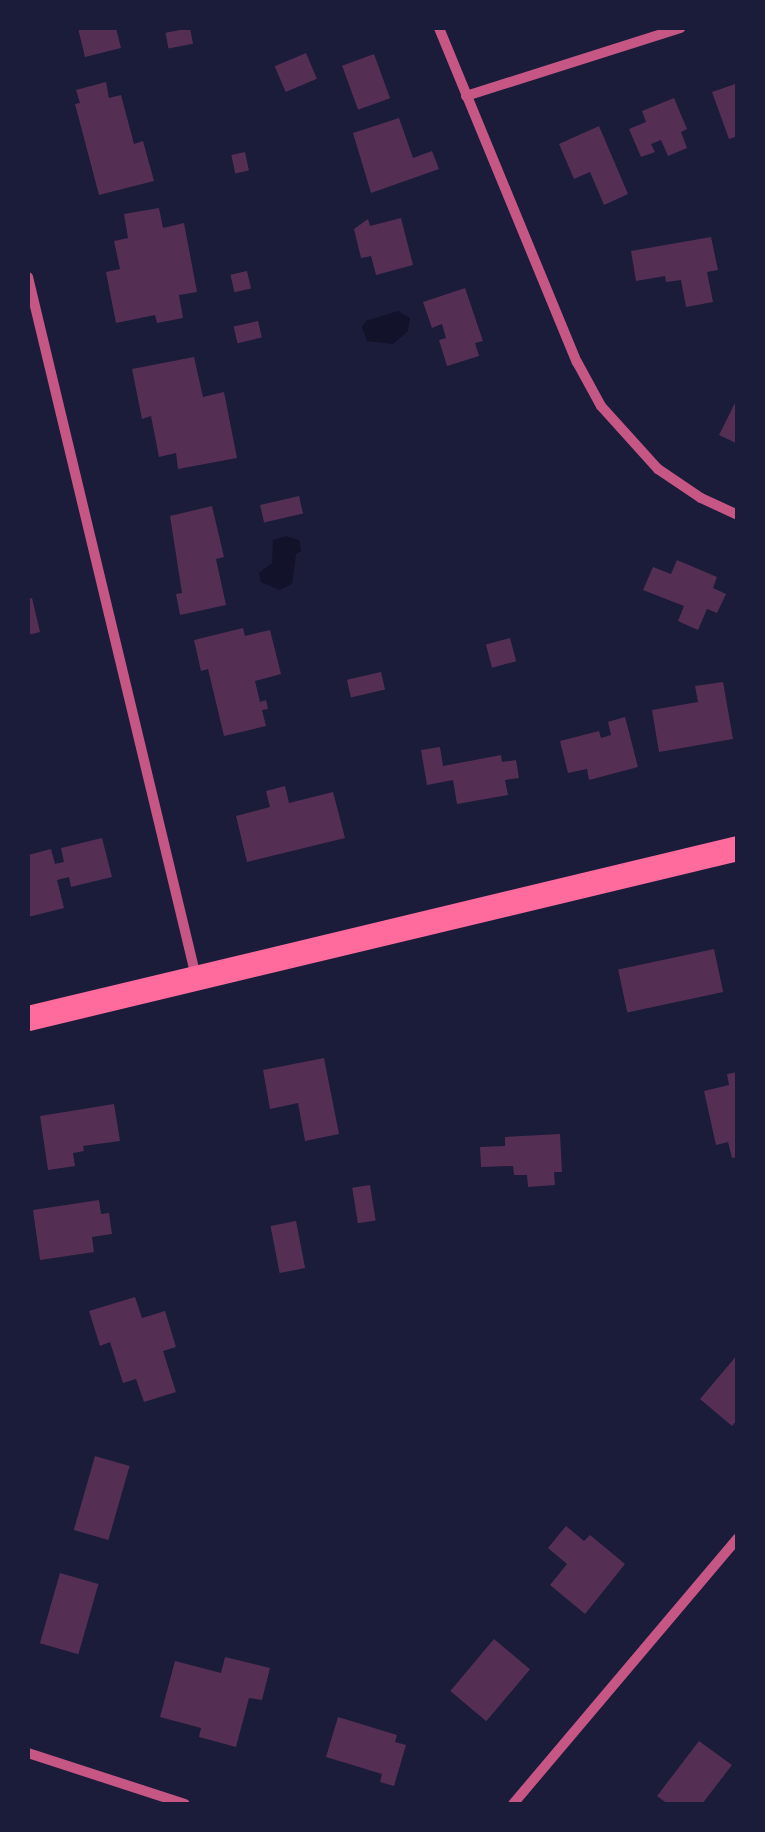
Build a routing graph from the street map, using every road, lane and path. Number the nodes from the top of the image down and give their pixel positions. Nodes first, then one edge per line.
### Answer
1 (439, 28) edge
2 (680, 28) edge
3 (466, 96) junction
4 (28, 277) edge
5 (738, 515) edge
6 (738, 848) edge
7 (196, 978) junction
8 (28, 1018) edge
9 (738, 1538) edge
10 (28, 1753) edge
11 (185, 1804) edge
12 (514, 1804) edge

1 - 3 street
2 - 3 street
3 - 5 street
4 - 7 street
6 - 7 main road
7 - 8 main road
9 - 12 street
10 - 11 street

